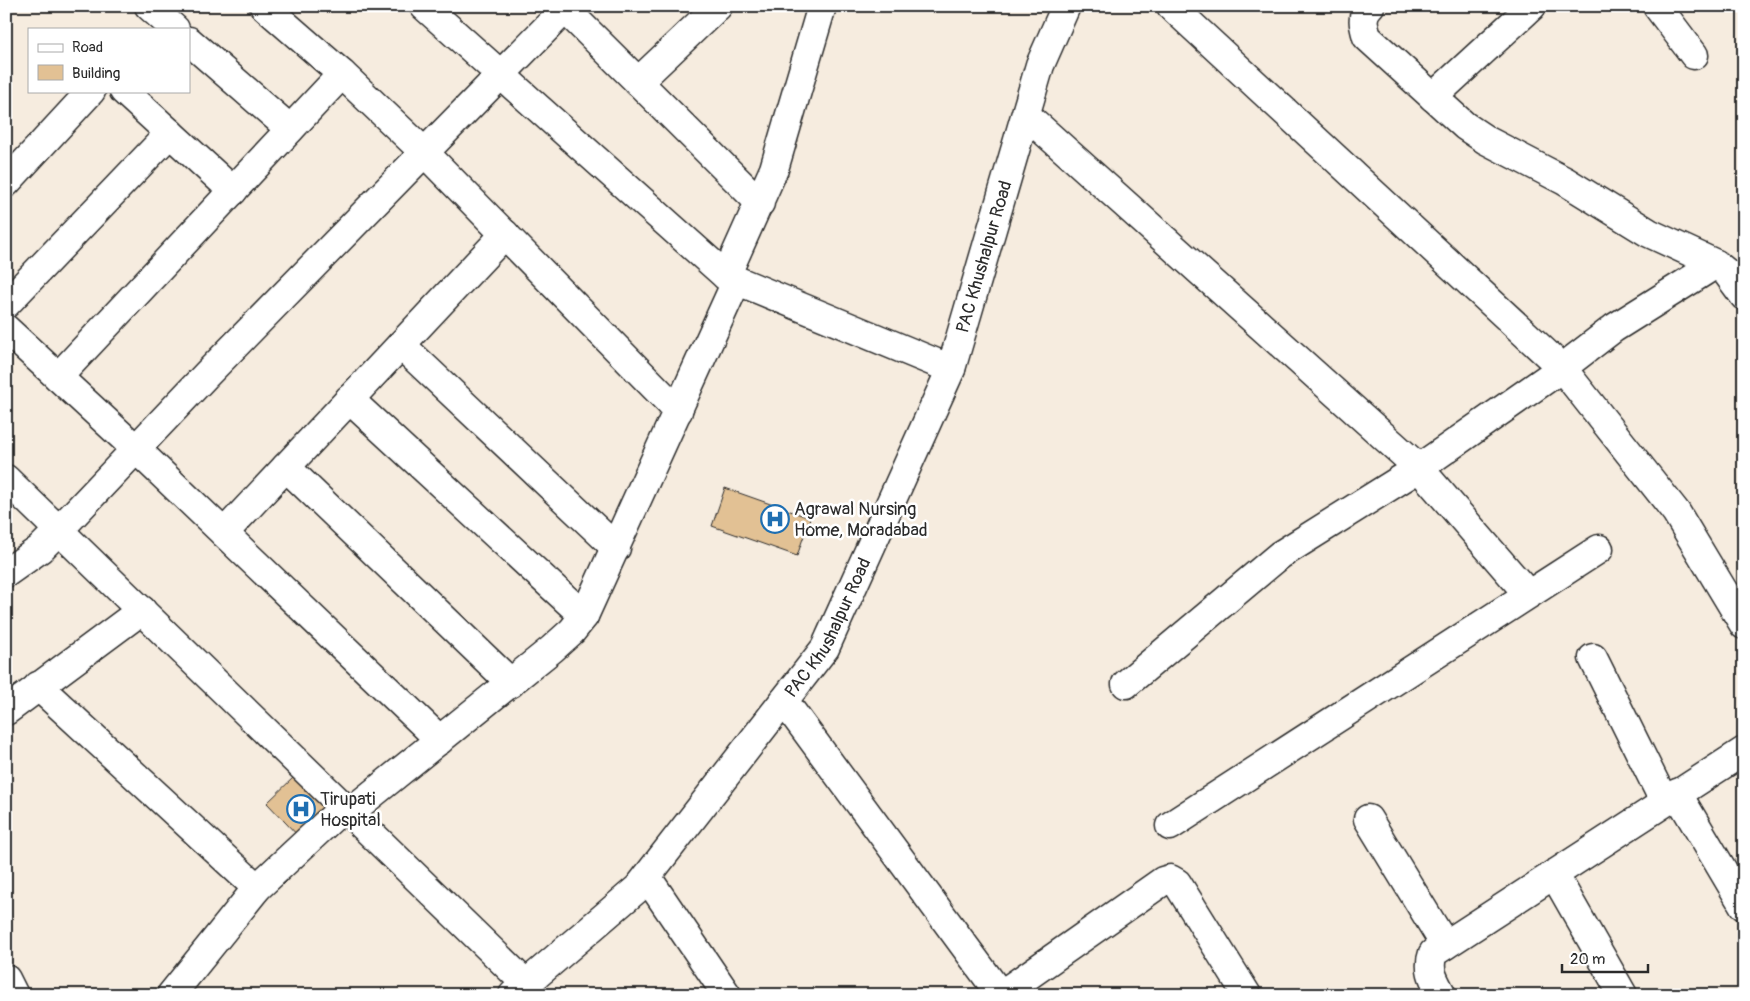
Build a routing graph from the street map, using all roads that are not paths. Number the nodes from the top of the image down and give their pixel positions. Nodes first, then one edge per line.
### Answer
1 (264, 6) edge
2 (424, 6) edge
3 (718, 6) edge
4 (822, 6) edge
5 (1066, 6) edge
6 (1171, 6) edge
7 (1370, 6) edge
8 (1532, 6) edge
9 (1657, 6) edge
10 (566, 8) edge
11 (190, 42) edge
12 (1694, 55) dead end
13 (342, 74) junction
14 (500, 74) junction
15 (638, 82) junction
16 (90, 92) edge
17 (125, 92) edge
18 (1433, 97) junction
19 (1026, 115) junction
20 (290, 129) junction
21 (170, 133) junction
22 (424, 152) junction
23 (6, 183) edge
24 (232, 190) junction
25 (760, 203) junction
26 (505, 234) junction
27 (1716, 264) junction
28 (731, 279) junction
29 (1744, 296) edge
30 (6, 304) edge
31 (6, 329) edge
32 (401, 345) junction
33 (1562, 368) junction
34 (951, 369) junction
35 (58, 377) junction
36 (350, 399) junction
37 (678, 411) junction
38 (136, 449) junction
39 (286, 467) junction
40 (1420, 468) junction
41 (6, 479) edge
42 (60, 529) junction
43 (224, 533) junction
44 (616, 548) junction
45 (1599, 549) dead end
46 (6, 573) edge
47 (1528, 594) junction
48 (142, 610) junction
49 (584, 616) junction
50 (1744, 625) edge
51 (1593, 658) dead end
52 (511, 683) junction
53 (1126, 684) dead end
54 (38, 686) junction
55 (784, 701) junction
56 (6, 710) edge
57 (440, 740) junction
58 (1744, 751) edge
59 (1671, 797) junction
60 (347, 810) junction
61 (1368, 819) dead end
62 (1170, 826) dead end
63 (1554, 874) junction
64 (647, 877) junction
65 (258, 888) junction
66 (1744, 906) edge
67 (1445, 945) junction
68 (6, 979) edge
69 (519, 989) edge
70 (14, 995) edge
71 (171, 995) edge
72 (727, 995) edge
73 (1247, 995) edge
74 (1442, 995) edge
75 (1623, 995) edge

1 - 13 street
2 - 14 street
3 - 15 street
4 - 25 street
5 - 19 street, PAC Khushalpur Road
6 - 33 street
7 - 18 street
8 - 18 street
9 - 12 street
10 - 14 street
10 - 15 street
11 - 20 street
13 - 20 street
13 - 22 street
14 - 22 street
14 - 28 street
15 - 25 street
16 - 23 street
17 - 21 street
18 - 27 street
19 - 34 street, PAC Khushalpur Road
19 - 40 street
20 - 24 street
21 - 24 street
21 - 30 street
22 - 26 street
22 - 38 street
24 - 35 street
25 - 28 street
26 - 32 street
26 - 37 street
27 - 29 street
27 - 33 street
28 - 34 street
28 - 37 street
31 - 35 street
32 - 36 street
32 - 44 street
33 - 40 street
33 - 50 street
34 - 55 street, PAC Khushalpur Road
35 - 38 street
36 - 39 street
36 - 49 street
37 - 44 street
38 - 42 street
38 - 43 street
39 - 43 street
39 - 52 street
40 - 47 street
40 - 53 street
41 - 42 street
42 - 46 street
42 - 48 street
43 - 57 street
44 - 49 street
45 - 47 street
47 - 62 street
48 - 54 street
48 - 60 street
49 - 52 street
51 - 59 street
52 - 57 street
54 - 56 street
54 - 65 street
55 - 64 street, PAC Khushalpur Road
55 - 73 street
57 - 60 street
58 - 59 street
59 - 63 street
59 - 66 street
60 - 65 street
60 - 69 street
61 - 67 street
63 - 67 street
63 - 75 street
64 - 69 street, PAC Khushalpur Road
64 - 72 street
65 - 71 street
67 - 74 street
68 - 70 street

